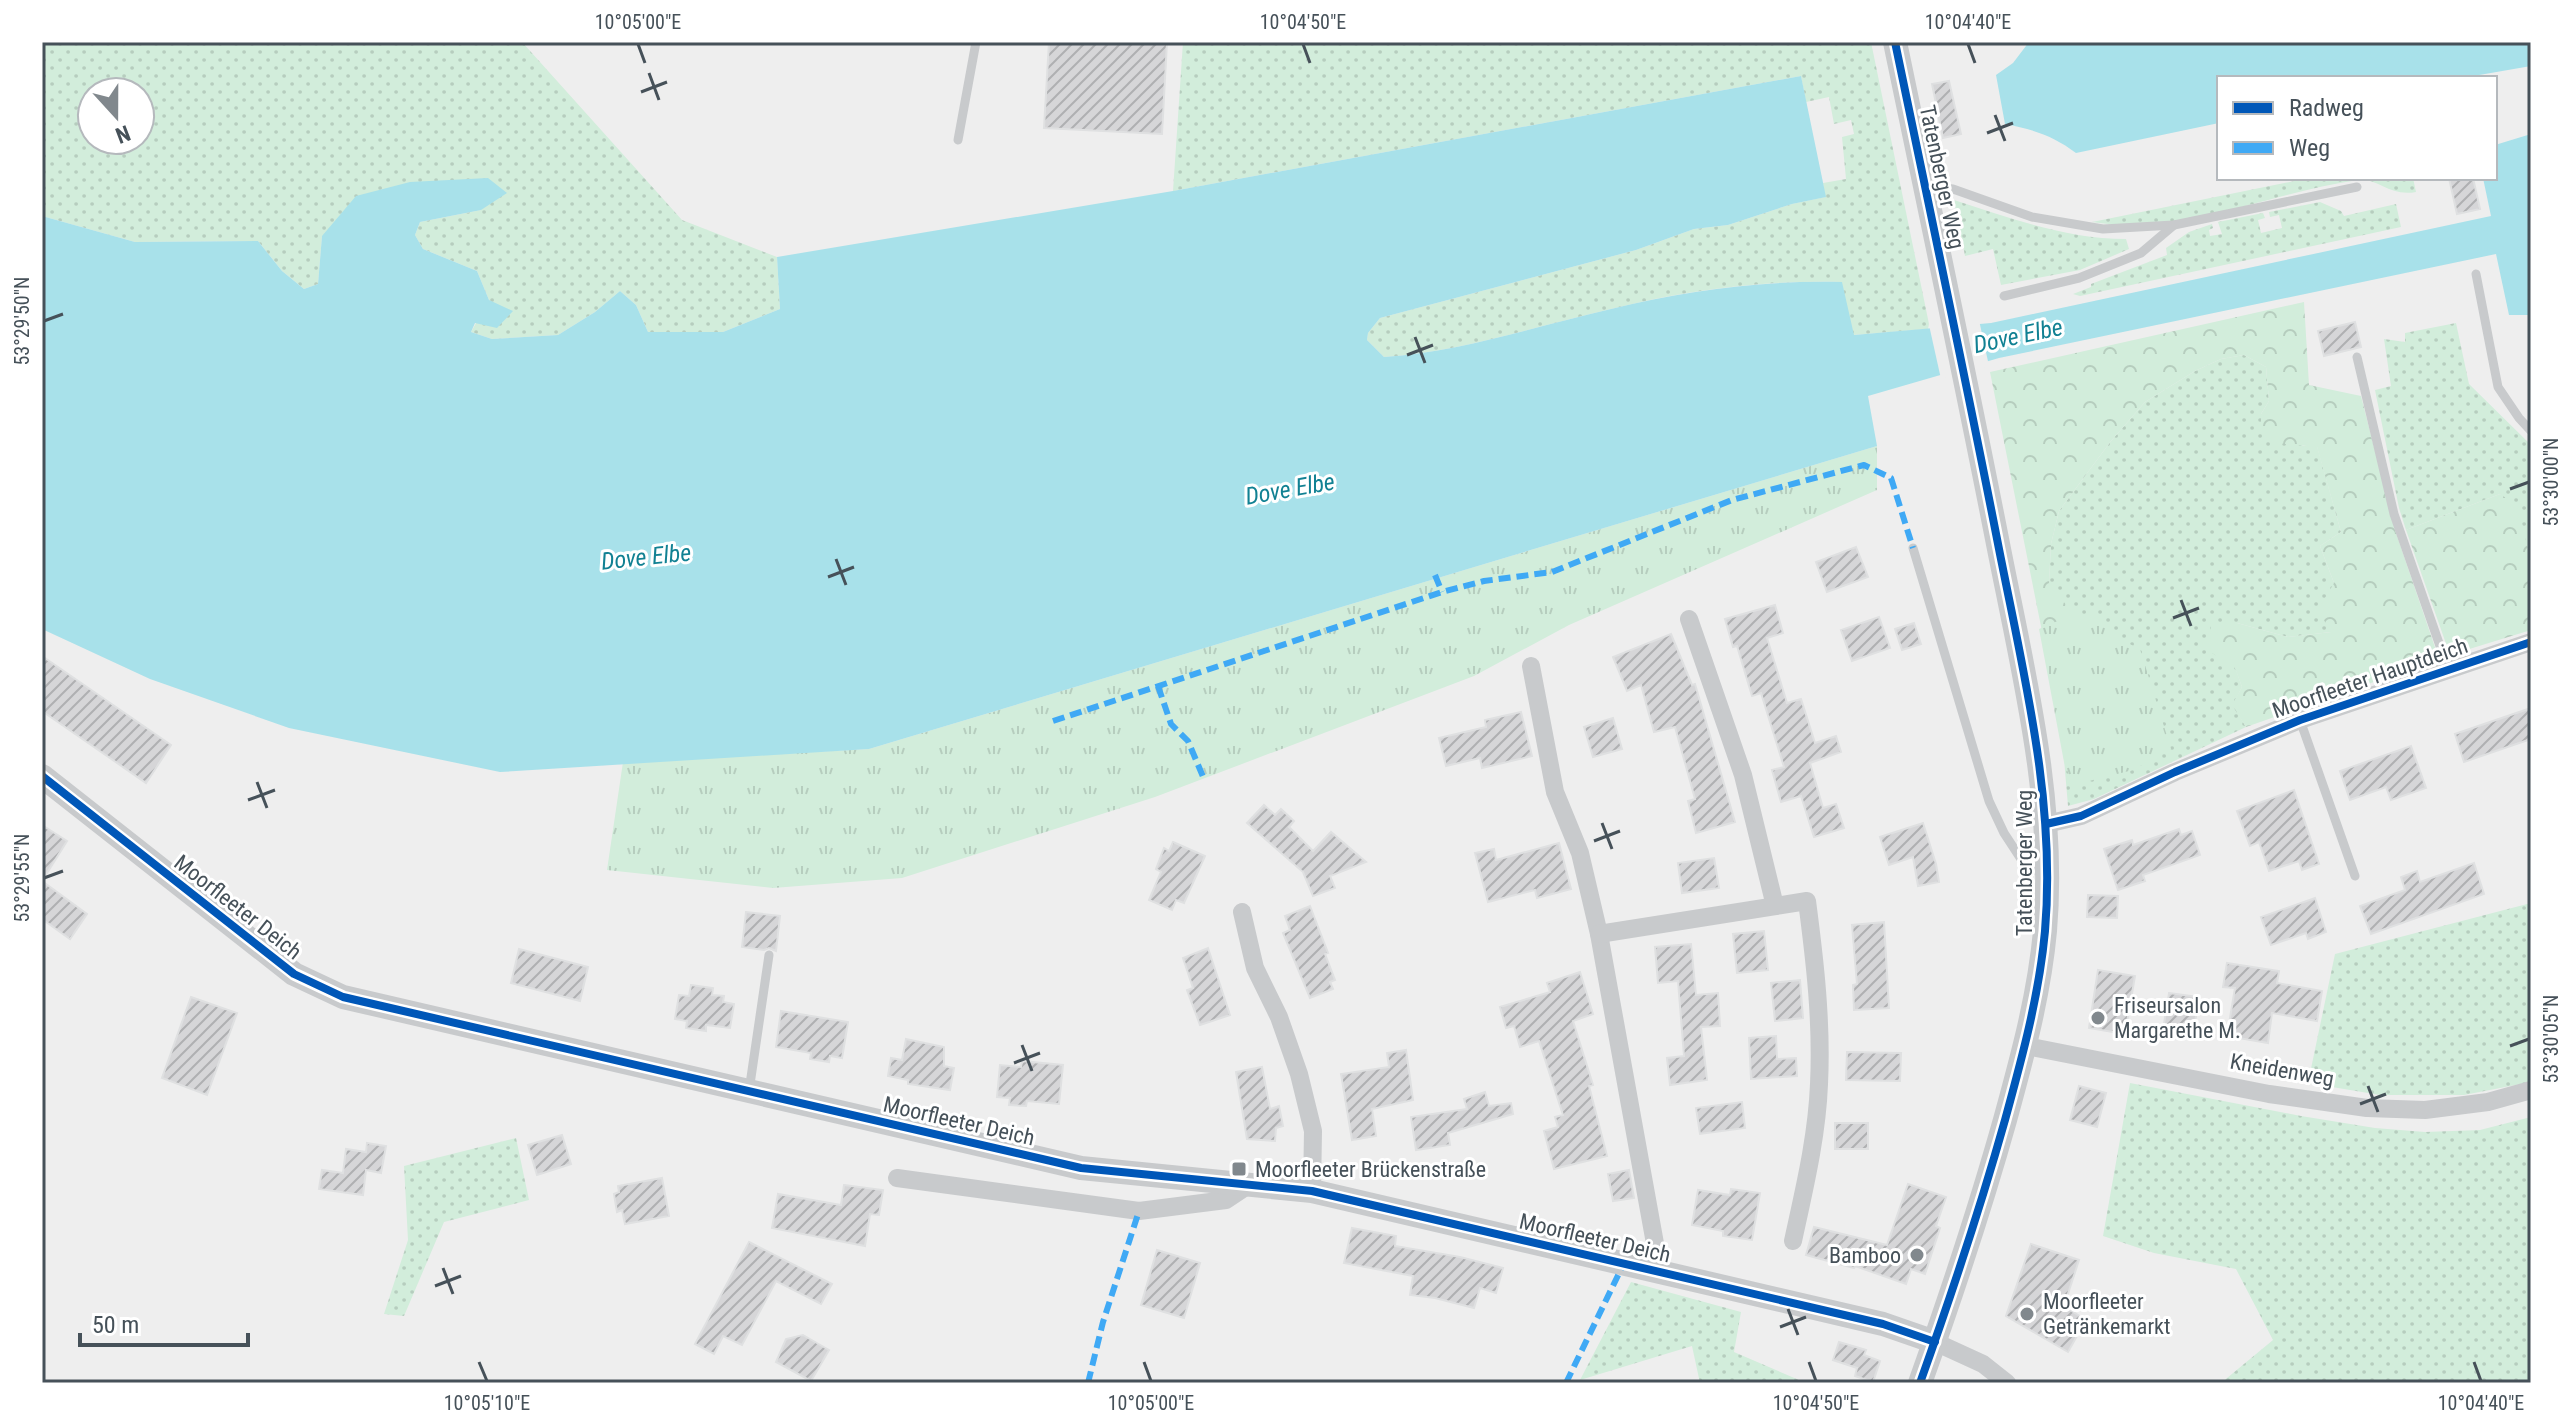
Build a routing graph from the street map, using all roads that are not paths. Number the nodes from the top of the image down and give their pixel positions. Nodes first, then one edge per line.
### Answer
1 (976, 42) edge
2 (1895, 42) edge
3 (958, 140) dead end
4 (1925, 186) junction
5 (2357, 187) dead end
6 (2174, 225) junction
7 (2476, 274) dead end
8 (2004, 296) dead end
9 (2357, 357) dead end
10 (2531, 431) edge
11 (1913, 548) dead end
12 (1689, 619) dead end
13 (2531, 642) edge
14 (1531, 666) dead end
15 (2448, 669) junction
16 (2300, 720) junction
17 (42, 776) edge
18 (2046, 824) junction
19 (2355, 876) dead end
20 (2047, 878) junction
21 (1775, 906) junction
22 (1242, 912) dead end
23 (1599, 934) junction
24 (769, 955) dead end
25 (2026, 1046) junction
26 (2531, 1090) edge
27 (749, 1091) junction
28 (897, 1178) dead end
29 (1247, 1186) junction
30 (1312, 1191) junction
31 (1793, 1241) dead end
32 (1660, 1271) junction
33 (1935, 1342) junction
34 (1920, 1383) edge
35 (2007, 1383) edge

1 - 3 lane
2 - 4 street, Tatenberger Weg
4 - 6 lane
4 - 18 street, Tatenberger Weg
5 - 6 lane
6 - 8 lane
7 - 10 lane
9 - 15 lane
11 - 20 lane
12 - 21 street
13 - 15 street, Moorfleeter Hauptdeich
14 - 23 street
15 - 16 street, Moorfleeter Hauptdeich
16 - 18 street, Moorfleeter Hauptdeich
16 - 19 lane
17 - 27 street, Moorfleeter Deich
18 - 20 street, Tatenberger Weg
20 - 25 street, Tatenberger Weg
21 - 23 street
21 - 31 street
22 - 30 street
23 - 32 street
24 - 27 lane
25 - 26 street, Kneidenweg
25 - 33 street, Tatenberger Weg
27 - 29 street, Moorfleeter Deich
28 - 29 street, Moorfleeter Deich
29 - 30 street, Moorfleeter Deich
30 - 32 street, Moorfleeter Deich
32 - 33 street, Moorfleeter Deich
33 - 34 street, Tatenberger Weg
33 - 35 street, Moorfleeter Deich

